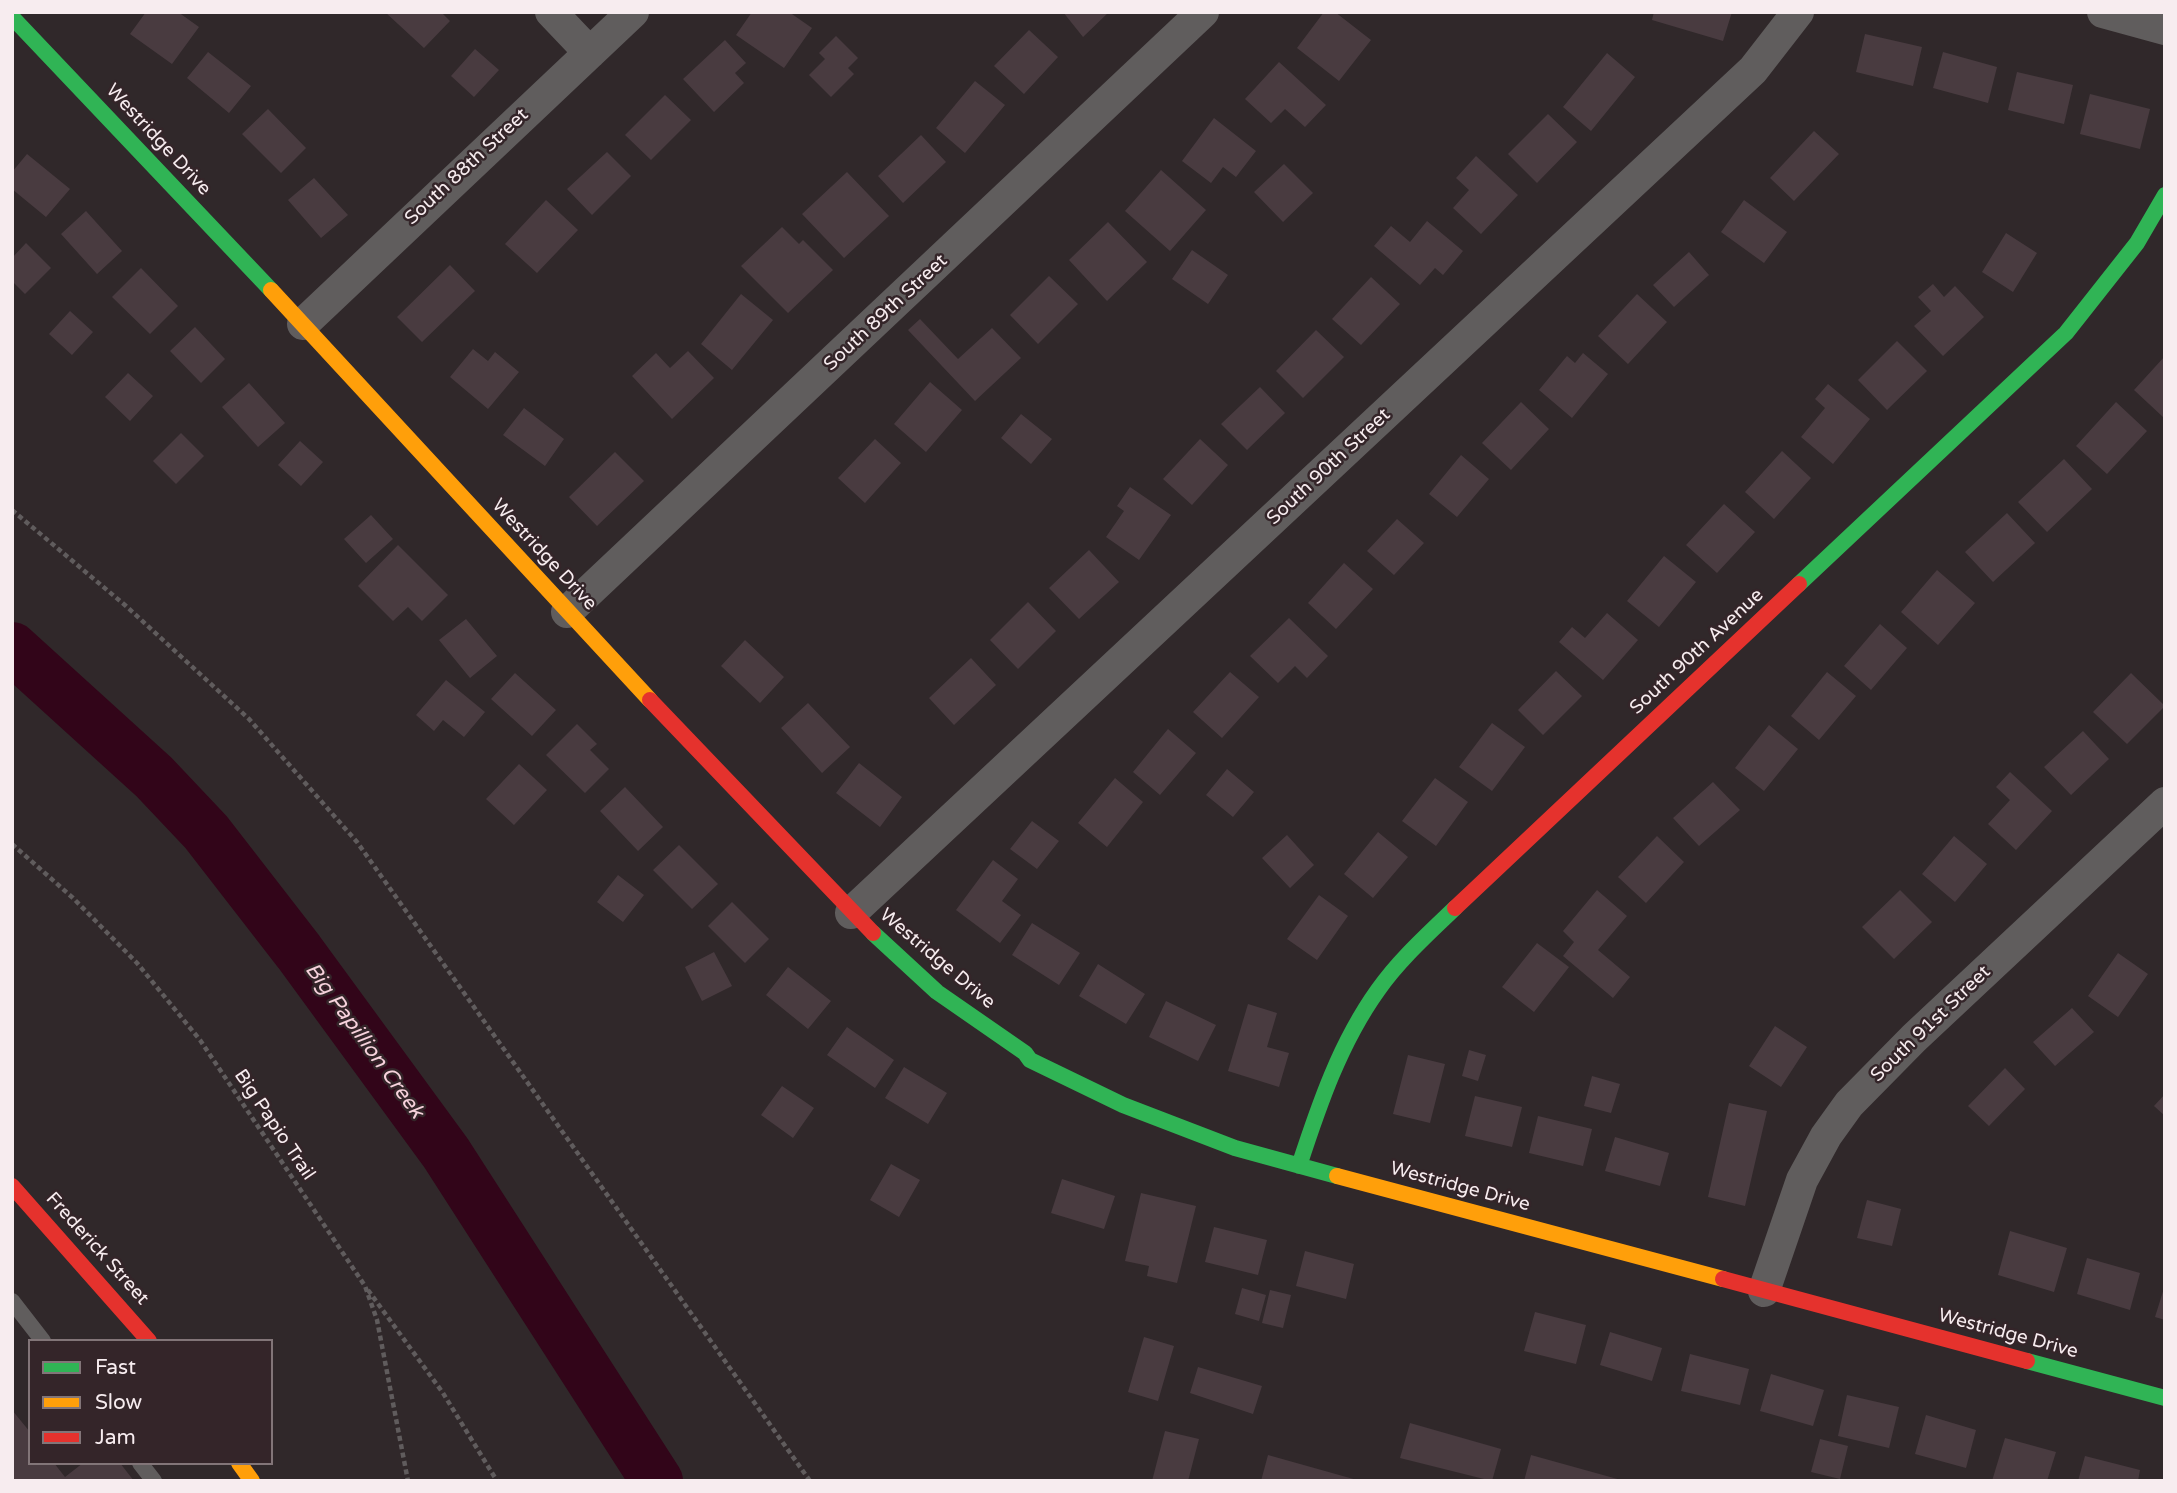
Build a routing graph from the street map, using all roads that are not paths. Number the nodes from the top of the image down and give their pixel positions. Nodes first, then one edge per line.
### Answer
1 (551, 12) edge
2 (633, 12) edge
3 (1203, 12) edge
4 (1798, 12) edge
5 (2103, 12) edge
6 (12, 17) edge
7 (2165, 29) edge
8 (590, 53) junction
9 (2165, 195) edge
10 (303, 324) junction
11 (567, 612) junction
12 (2165, 803) edge
13 (851, 913) junction
14 (1299, 1166) junction
15 (12, 1186) edge
16 (1764, 1291) junction
17 (12, 1301) edge
18 (41, 1339) edge
19 (147, 1339) edge
20 (2165, 1398) edge
21 (142, 1465) edge
22 (245, 1471) edge
23 (154, 1481) edge
24 (228, 1481) edge

1 - 8 street
2 - 8 street, South 88th Street
3 - 11 street, South 89th Street
4 - 13 street, South 90th Street
5 - 7 street
6 - 10 street, Westridge Drive
8 - 10 street, South 88th Street
9 - 14 street, South 90th Avenue
10 - 11 street, Westridge Drive
11 - 13 street, Westridge Drive
12 - 16 street, South 91st Street
13 - 14 street, Westridge Drive
14 - 16 street, Westridge Drive
15 - 19 street, Frederick Street
16 - 20 street, Westridge Drive
17 - 18 lane
21 - 23 lane
22 - 24 lane

